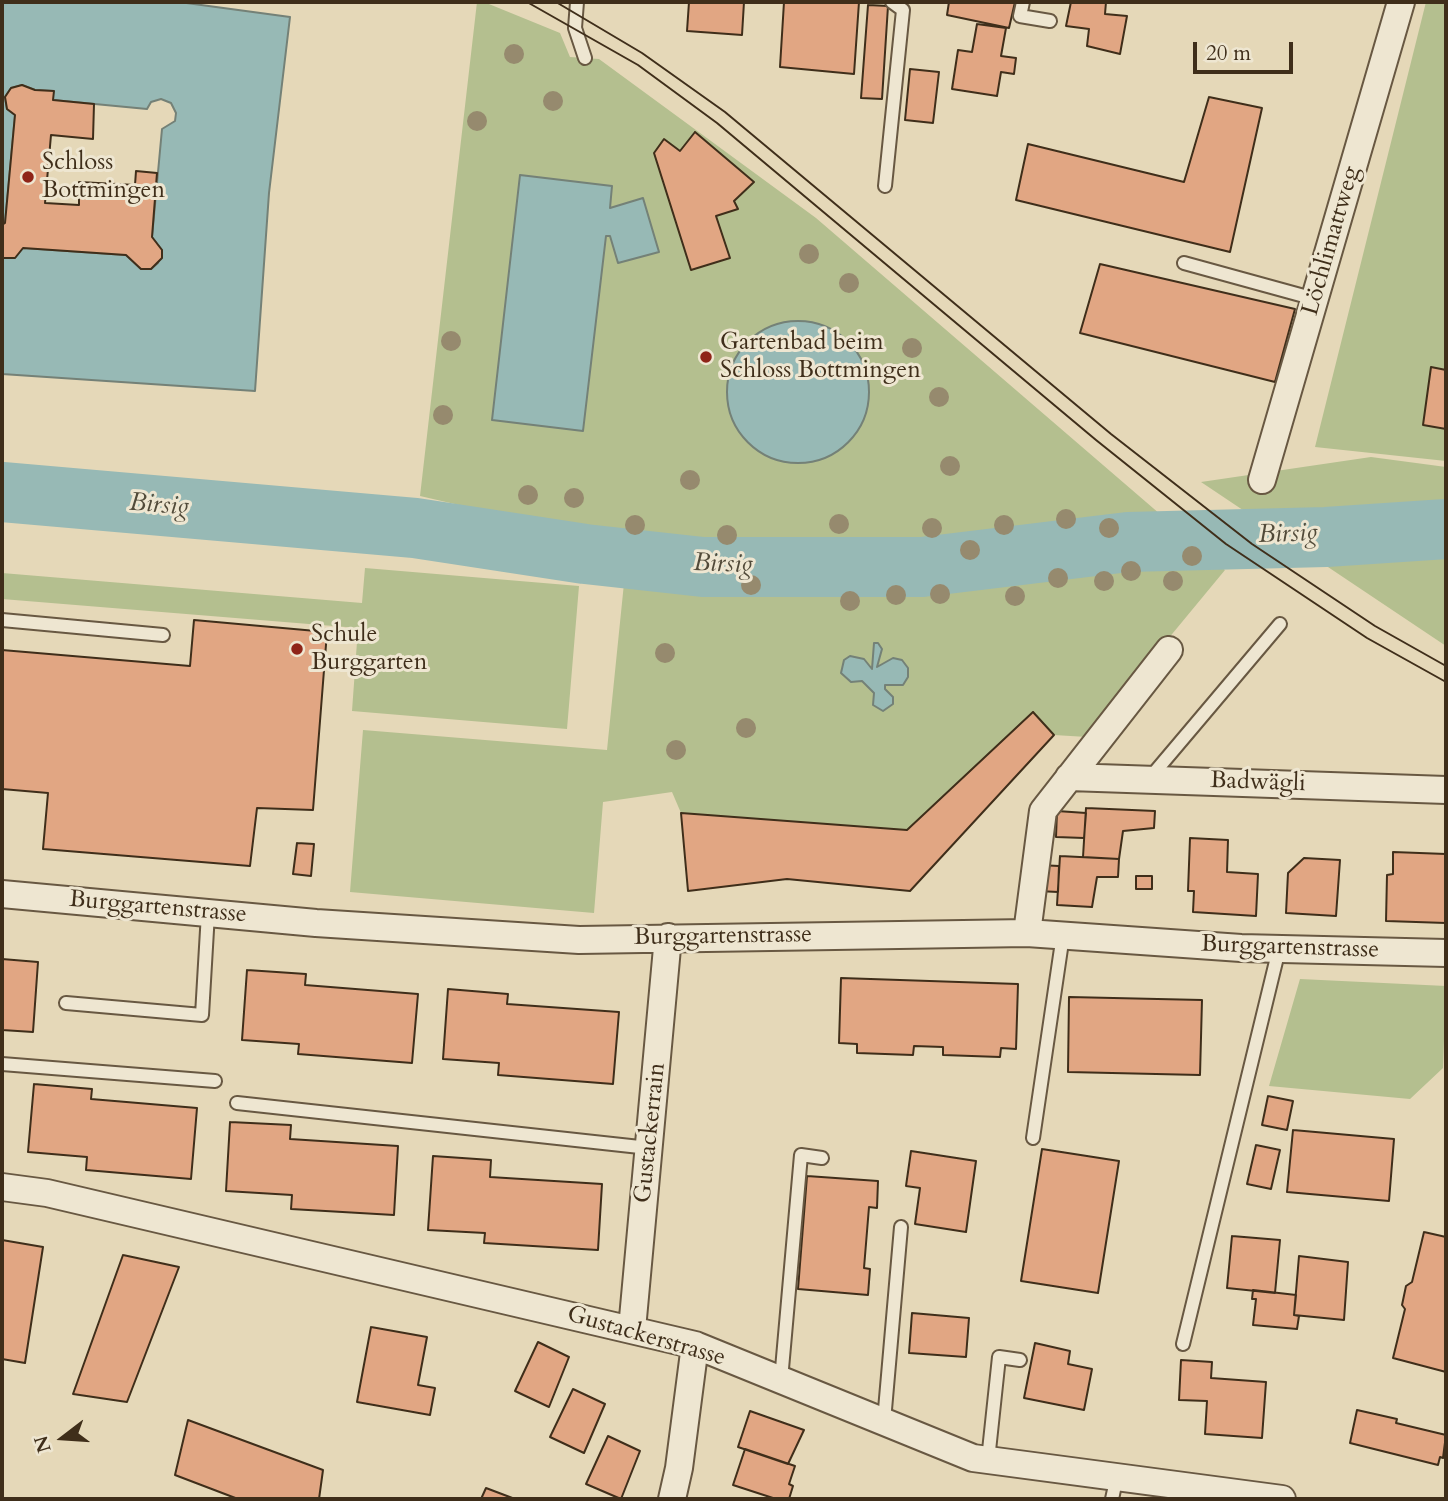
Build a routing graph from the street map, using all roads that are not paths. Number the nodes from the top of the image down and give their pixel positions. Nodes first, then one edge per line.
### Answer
1 (577, 2) edge
2 (892, 2) edge
3 (1023, 2) edge
4 (1401, 2) edge
5 (1050, 21) dead end
6 (585, 58) dead end
7 (885, 186) dead end
8 (1184, 264) dead end
9 (1315, 299) junction
10 (1262, 480) dead end
11 (2, 620) edge
12 (1280, 624) dead end
13 (163, 635) dead end
14 (1169, 650) dead end
15 (1069, 777) junction
16 (1149, 779) junction
17 (1446, 790) edge
18 (2, 894) edge
19 (208, 912) junction
20 (1027, 933) junction
21 (1063, 935) junction
22 (668, 937) junction
23 (1279, 949) junction
24 (1446, 953) edge
25 (66, 1003) dead end
26 (2, 1064) edge
27 (215, 1081) dead end
28 (237, 1103) dead end
29 (1033, 1138) dead end
30 (649, 1149) junction
31 (822, 1158) dead end
32 (2, 1187) edge
33 (901, 1227) dead end
34 (632, 1329) junction
35 (1183, 1344) dead end
36 (695, 1345) junction
37 (1020, 1360) dead end
38 (781, 1381) junction
39 (884, 1422) junction
40 (988, 1460) junction
41 (1114, 1488) edge
42 (1246, 1496) edge
43 (672, 1499) edge
44 (1282, 1499) edge

1 - 6 lane
2 - 7 lane
3 - 5 lane
4 - 9 street, Löchlimattweg
8 - 9 lane
9 - 10 street, Löchlimattweg
11 - 13 lane
12 - 16 lane
14 - 15 street
15 - 16 street, Badwägli
15 - 20 street
16 - 17 street, Badwägli
18 - 19 street, Burggartenstrasse
19 - 22 street, Burggartenstrasse
19 - 25 lane
20 - 21 street, Burggartenstrasse
20 - 22 street, Burggartenstrasse
21 - 23 street, Burggartenstrasse
21 - 29 lane
22 - 30 street, Gustackerrain
23 - 24 street, Burggartenstrasse
23 - 35 lane
26 - 27 lane
28 - 30 lane
30 - 34 street, Gustackerrain
31 - 38 lane
32 - 34 street, Gustackerstrasse
33 - 39 lane
34 - 36 street, Gustackerstrasse
36 - 38 street, Gustackerstrasse
36 - 43 street
37 - 40 lane
38 - 39 street, Gustackerstrasse
39 - 40 street, Gustackerstrasse
40 - 41 street, Gustackerstrasse
41 - 42 street, Gustackerstrasse
42 - 44 street, Gustackerstrasse

